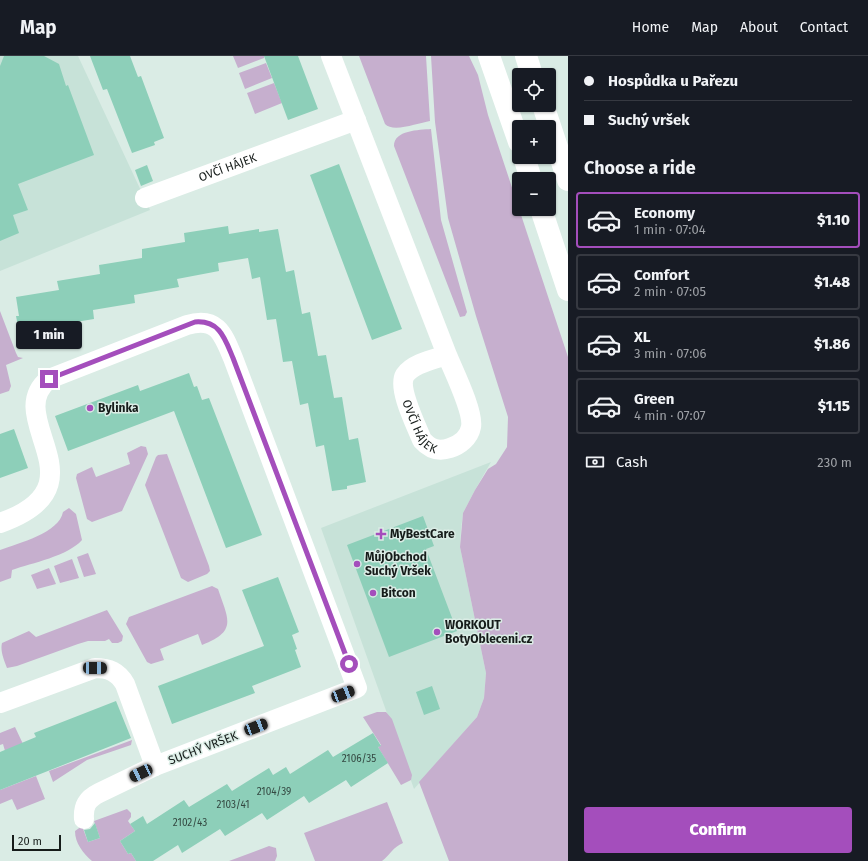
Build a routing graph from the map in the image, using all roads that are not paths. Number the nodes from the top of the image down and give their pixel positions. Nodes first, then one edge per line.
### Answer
1 (331, 56) edge
2 (489, 56) edge
3 (526, 56) edge
4 (530, 68) edge
5 (545, 112) edge
6 (356, 120) junction
7 (512, 122) edge
8 (568, 180) edge
9 (145, 198) dead end
10 (543, 216) edge
11 (568, 290) edge
12 (447, 355) junction
13 (0, 523) edge
14 (0, 703) edge
15 (155, 766) junction
16 (84, 819) dead end

1 - 6 street, OVČÍ HÁJEK
2 - 7 main road
3 - 4 main road
5 - 8 main road
6 - 9 street, OVČÍ HÁJEK
6 - 12 street, OVČÍ HÁJEK
10 - 11 main road
12 - 12 street, OVČÍ HÁJEK
13 - 15 street, SUCHÝ VRŠEK
14 - 15 street, SUCHÝ VRŠEK
15 - 16 street, SUCHÝ VRŠEK

